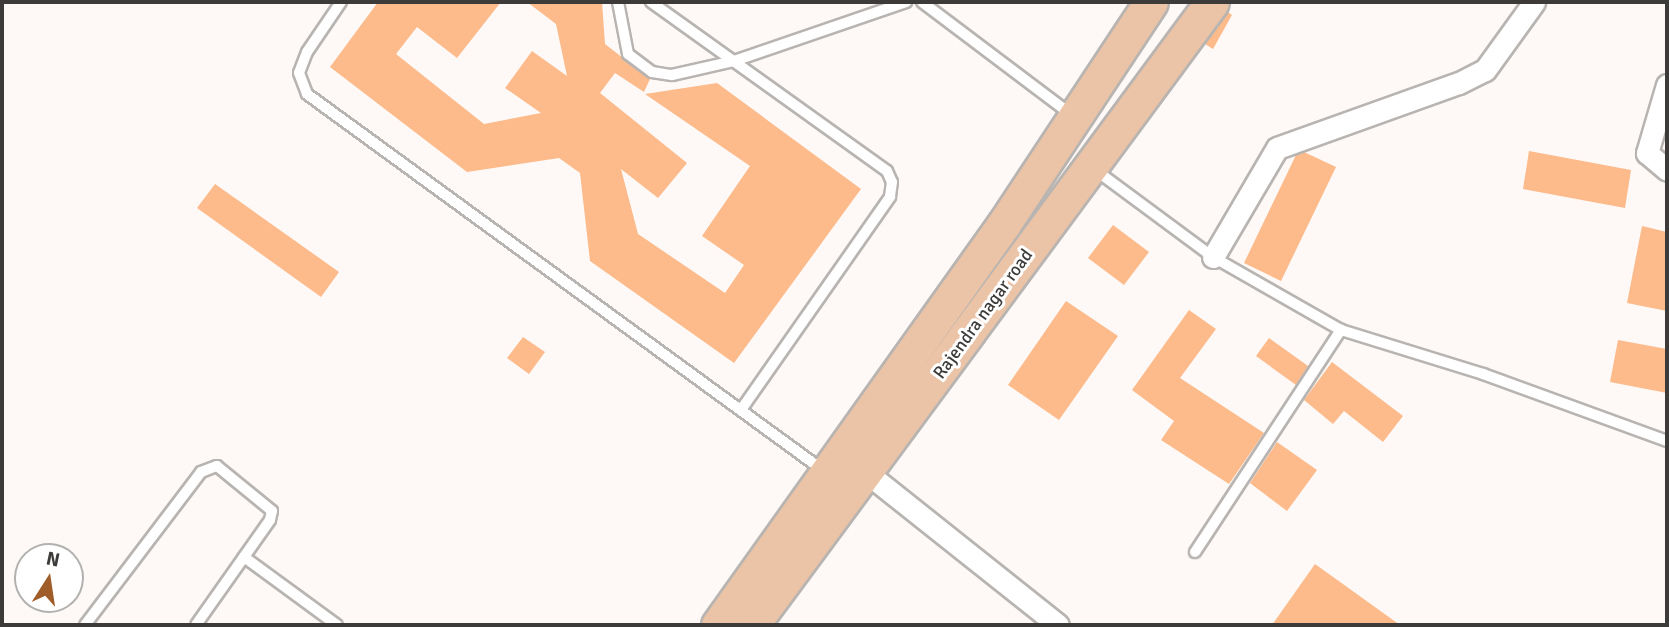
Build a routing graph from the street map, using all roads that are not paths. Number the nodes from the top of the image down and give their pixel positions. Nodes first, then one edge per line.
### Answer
1 (341, 2) edge
2 (618, 2) edge
3 (651, 2) edge
4 (906, 2) edge
5 (922, 2) edge
6 (1151, 2) edge
7 (1212, 2) edge
8 (1534, 2) edge
9 (734, 61) junction
10 (1667, 85) edge
11 (1077, 119) junction
12 (1092, 167) junction
13 (1667, 170) edge
14 (1004, 224) junction
15 (1032, 246) junction
16 (1213, 257) junction
17 (1341, 330) junction
18 (741, 410) junction
19 (1667, 441) edge
20 (826, 473) junction
21 (867, 473) junction
22 (1195, 552) dead end
23 (244, 557) junction
24 (85, 625) edge
25 (196, 625) edge
26 (337, 625) edge
27 (718, 625) edge
28 (752, 625) edge
29 (1058, 625) edge

1 - 18 lane
2 - 9 lane
3 - 9 lane
4 - 9 lane
5 - 11 lane
6 - 11 main road, Rajendra nagar road
7 - 12 main road, Rajendra nagar road
8 - 16 street
9 - 18 lane
10 - 13 street
11 - 14 main road, Rajendra nagar road
12 - 15 main road, Rajendra nagar road
12 - 16 lane
14 - 15 main road
14 - 20 main road, Rajendra nagar road
15 - 21 main road, Rajendra nagar road
16 - 17 lane
17 - 19 lane
17 - 22 lane
18 - 20 lane
20 - 27 main road, Rajendra nagar road
21 - 28 main road, Rajendra nagar road
21 - 29 street
23 - 24 lane
23 - 25 lane
23 - 26 lane

